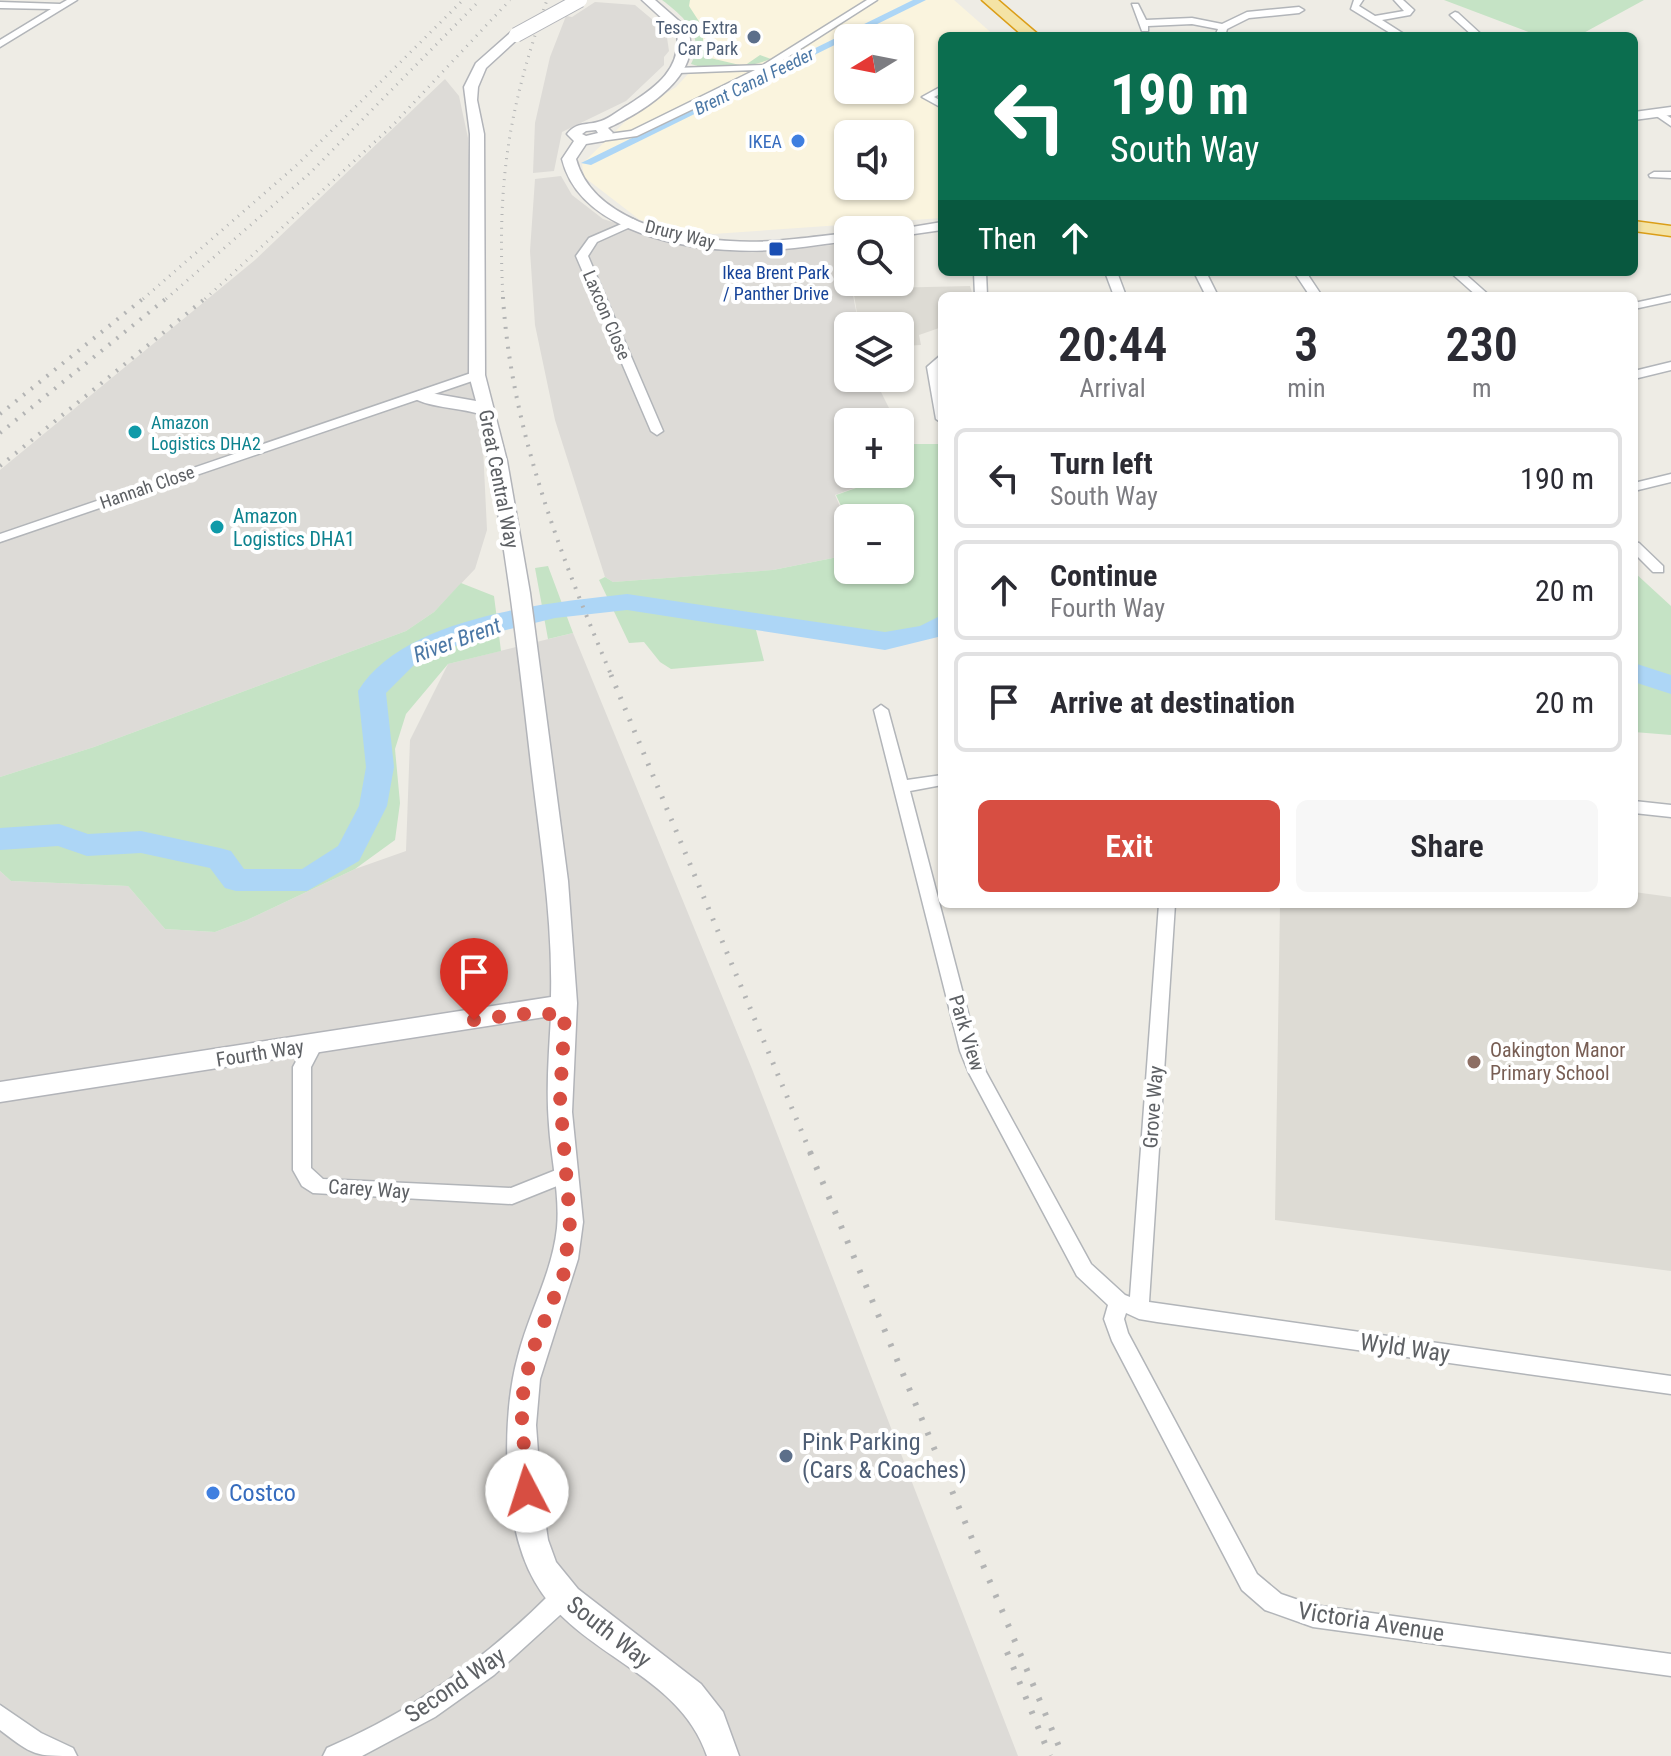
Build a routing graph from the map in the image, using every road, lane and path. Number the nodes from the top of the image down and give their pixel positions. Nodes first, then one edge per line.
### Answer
1 (73, 0) edge
2 (580, 0) edge
3 (873, 0) edge
4 (1398, 0) edge
5 (646, 1) edge
6 (982, 3) edge
7 (1353, 4) edge
8 (0, 5) edge
9 (1135, 6) dead end
10 (61, 7) junction
11 (1299, 10) dead end
12 (1455, 15) dead end
13 (1376, 18) junction
14 (1222, 31) edge
15 (1007, 32) edge
16 (1026, 32) edge
17 (1396, 32) edge
18 (1474, 32) edge
19 (0, 44) edge
20 (773, 64) junction
21 (678, 70) junction
22 (938, 91) edge
23 (938, 103) edge
24 (1664, 112) edge
25 (1638, 115) edge
26 (1671, 123) edge
27 (601, 132) junction
28 (1654, 175) dead end
29 (1671, 175) edge
30 (633, 222) junction
31 (938, 227) edge
32 (1638, 227) edge
33 (914, 230) edge
34 (1671, 231) edge
35 (834, 238) edge
36 (1638, 238) edge
37 (1671, 242) edge
38 (1461, 276) edge
39 (1479, 292) edge
40 (1671, 298) edge
41 (1638, 305) edge
42 (938, 362) edge
43 (1671, 366) edge
44 (1638, 374) edge
45 (477, 375) junction
46 (419, 396) junction
47 (938, 396) edge
48 (487, 411) junction
49 (657, 431) dead end
50 (1671, 478) edge
51 (1638, 486) edge
52 (0, 538) edge
53 (1638, 550) edge
54 (1658, 569) dead end
55 (881, 710) dead end
56 (938, 781) edge
57 (900, 787) junction
58 (1638, 807) edge
59 (1671, 811) edge
60 (1167, 908) edge
61 (565, 1008) junction
62 (314, 1044) junction
63 (0, 1092) edge
64 (566, 1174) junction
65 (1129, 1306) junction
66 (1671, 1385) edge
67 (562, 1598) junction
68 (1671, 1665) edge
69 (0, 1716) edge
70 (65, 1756) edge
71 (335, 1756) edge
72 (723, 1756) edge

1 - 10 street
2 - 45 main road, Great Central Way, bridge
3 - 20 street
4 - 13 street
5 - 21 main road
6 - 15 highway
6 - 16 highway
7 - 13 street
8 - 10 street
9 - 14 street
10 - 19 street
11 - 14 street
12 - 18 street
13 - 17 street
20 - 21 street
20 - 27 street
21 - 27 main road, Drury Way
22 - 23 street
24 - 25 street
24 - 26 street
27 - 30 main road, Drury Way
28 - 29 street
30 - 35 main road, Drury Way
30 - 49 street, Laxcon Close
31 - 33 main road
32 - 34 highway
36 - 37 highway
38 - 39 street
40 - 41 street
42 - 47 street
43 - 44 street
45 - 46 street, Hannah Close
45 - 48 main road, Great Central Way
46 - 48 main road
46 - 52 street, Hannah Close
48 - 61 main road, Great Central Way
50 - 51 street
53 - 54 street
55 - 57 street, Park View
56 - 57 street
57 - 65 street, Park View
58 - 59 street
60 - 65 street, Grove Way
61 - 62 main road, Fourth Way
61 - 64 main road, South Way
62 - 63 main road, Fourth Way
62 - 64 street, Carey Way
64 - 67 main road, South Way
65 - 66 street, Wyld Way
65 - 68 street, Victoria Avenue
67 - 71 street, Second Way
67 - 72 main road, South Way
69 - 70 street

